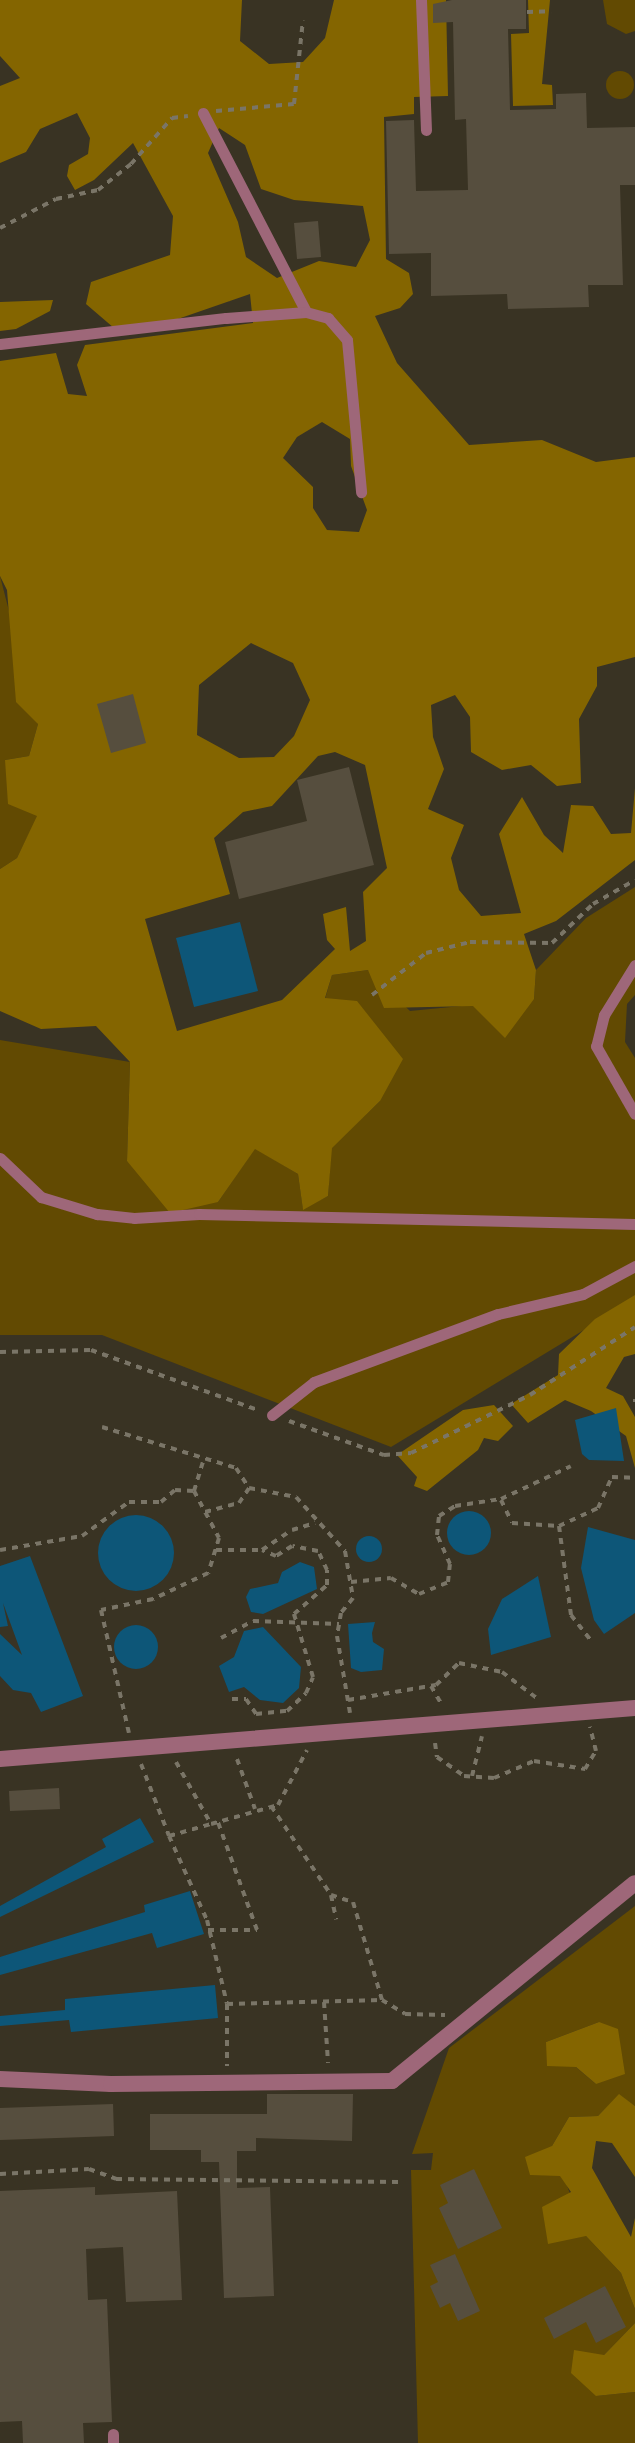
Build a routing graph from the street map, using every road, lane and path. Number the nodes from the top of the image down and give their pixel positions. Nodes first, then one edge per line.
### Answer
1 (421, 0) edge
2 (551, 11) dead end
3 (527, 12) dead end
4 (303, 20) dead end
5 (203, 113) junction
6 (426, 130) dead end
7 (0, 228) edge
8 (306, 312) junction
9 (0, 344) edge
10 (361, 492) dead end
11 (635, 880) edge
12 (635, 965) edge
13 (372, 995) dead end
14 (635, 1114) edge
15 (0, 1158) edge
16 (635, 1224) edge
17 (635, 1266) edge
18 (272, 1415) dead end
19 (102, 1427) dead end
20 (203, 1462) junction
21 (571, 1466) dead end
22 (635, 1478) edge
23 (249, 1488) junction
24 (194, 1491) junction
25 (501, 1499) junction
26 (205, 1512) junction
27 (315, 1523) junction
28 (559, 1526) junction
29 (0, 1550) edge
30 (215, 1550) junction
31 (262, 1550) junction
32 (351, 1582) junction
33 (294, 1623) junction
34 (339, 1624) junction
35 (221, 1638) dead end
36 (591, 1641) dead end
37 (232, 1699) dead end
38 (348, 1700) junction
39 (635, 1708) edge
40 (585, 1712) junction
41 (558, 1714) junction
42 (486, 1720) junction
43 (433, 1724) junction
44 (348, 1732) junction
45 (316, 1734) junction
46 (231, 1741) junction
47 (167, 1746) junction
48 (135, 1749) junction
49 (0, 1759) edge
50 (472, 1776) junction
51 (271, 1806) junction
52 (255, 1809) junction
53 (218, 1822) junction
54 (211, 1824) junction
55 (169, 1836) junction
56 (635, 1883) edge
57 (331, 1895) junction
58 (336, 1919) dead end
59 (208, 1930) junction
60 (382, 2000) junction
61 (324, 2002) junction
62 (227, 2004) junction
63 (472, 2015) junction
64 (0, 2079) edge
65 (329, 2082) junction
66 (227, 2083) junction
67 (0, 2174) edge
68 (399, 2182) dead end

1 - 6 lane
2 - 3 path
4 - 5 path
5 - 7 path
5 - 8 lane
8 - 9 lane
8 - 10 lane
11 - 13 path
12 - 14 lane
15 - 16 lane
17 - 18 lane
19 - 20 path
20 - 23 path
20 - 24 path
21 - 25 path
22 - 28 path
23 - 26 path
23 - 27 path
24 - 26 path
24 - 29 path
25 - 28 path
25 - 32 path
26 - 30 path
27 - 31 path
27 - 32 path
28 - 36 path
30 - 31 path
30 - 48 path
31 - 33 path
32 - 34 path
33 - 34 path
33 - 35 path
33 - 37 path
34 - 38 path
38 - 41 path
38 - 44 path
39 - 40 street
40 - 41 street
40 - 50 path
41 - 42 street
42 - 43 street
42 - 50 path
43 - 44 street
43 - 50 path
44 - 45 street
45 - 46 street
45 - 51 path
46 - 47 street
46 - 52 path
47 - 48 street
47 - 54 path
48 - 49 street
48 - 55 path
51 - 52 path
51 - 57 path
52 - 53 path
53 - 54 path
53 - 59 path
54 - 55 path
55 - 59 path
56 - 63 street
57 - 58 path
57 - 60 path
59 - 62 path
60 - 61 path
60 - 63 path
61 - 62 path
61 - 65 path
62 - 66 path
63 - 65 street
64 - 66 street
65 - 66 street
67 - 68 path

